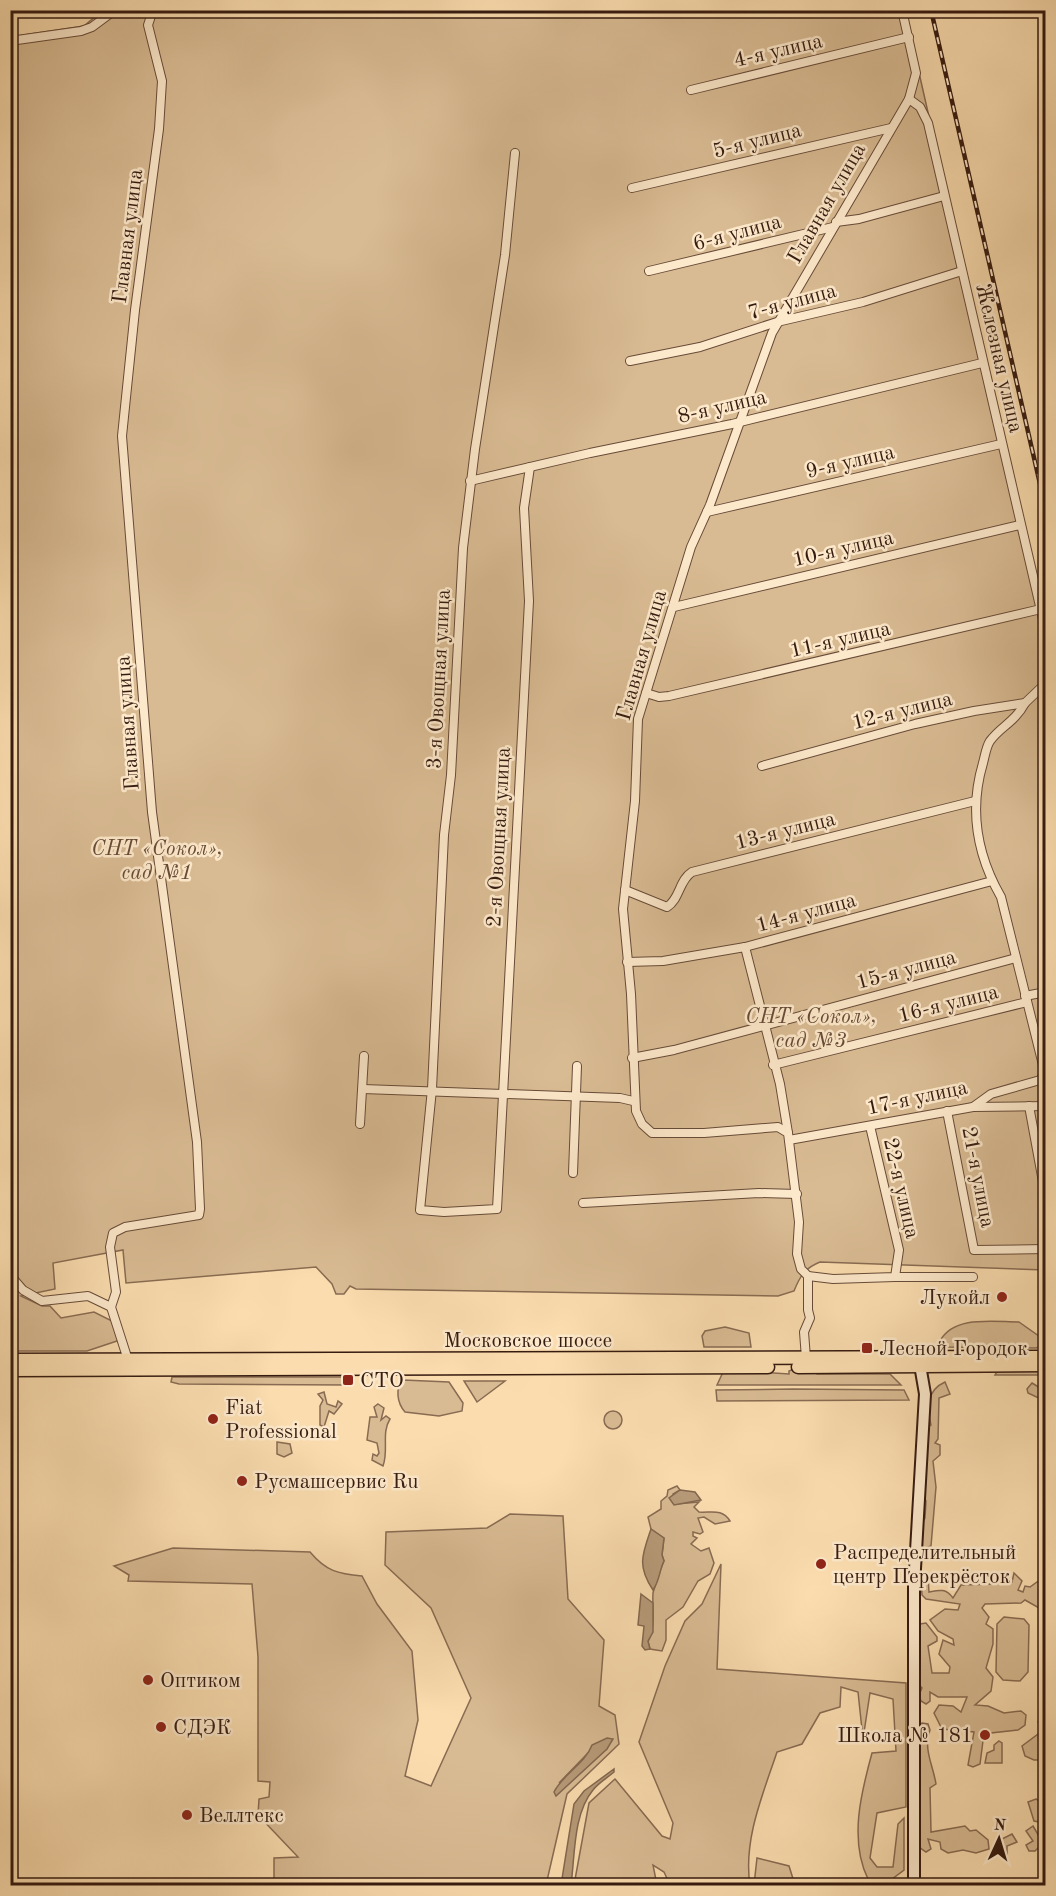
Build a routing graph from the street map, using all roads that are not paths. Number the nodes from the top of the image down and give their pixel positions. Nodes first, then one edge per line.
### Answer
1 (115, 10) edge
2 (153, 10) edge
3 (902, 10) edge
4 (909, 37) junction
5 (10, 41) edge
6 (691, 90) dead end
7 (909, 99) junction
8 (891, 128) junction
9 (515, 153) dead end
10 (632, 188) dead end
11 (944, 196) junction
12 (835, 225) junction
13 (649, 271) dead end
14 (962, 271) junction
15 (777, 322) junction
16 (630, 362) dead end
17 (982, 363) junction
18 (740, 422) junction
19 (1001, 444) junction
20 (530, 467) junction
21 (470, 481) junction
22 (707, 512) junction
23 (1020, 525) junction
24 (674, 607) junction
25 (1041, 609) junction
26 (1046, 632) edge
27 (1046, 683) edge
28 (646, 693) junction
29 (1025, 704) junction
30 (762, 766) dead end
31 (975, 801) junction
32 (992, 881) junction
33 (625, 890) junction
34 (745, 947) junction
35 (1016, 958) junction
36 (627, 962) junction
37 (1046, 992) edge
38 (1026, 999) junction
39 (764, 1026) junction
40 (364, 1056) dead end
41 (632, 1058) junction
42 (773, 1065) junction
43 (577, 1066) dead end
44 (1044, 1077) edge
45 (363, 1089) junction
46 (432, 1089) junction
47 (504, 1094) junction
48 (576, 1097) junction
49 (633, 1101) junction
50 (1029, 1106) junction
51 (1046, 1106) edge
52 (973, 1107) junction
53 (947, 1111) junction
54 (360, 1124) dead end
55 (870, 1126) junction
56 (789, 1136) junction
57 (573, 1173) dead end
58 (797, 1194) junction
59 (1046, 1198) edge
60 (583, 1203) dead end
61 (497, 1209) joint
62 (1046, 1249) edge
63 (10, 1275) edge
64 (808, 1276) junction
65 (895, 1277) junction
66 (974, 1277) dead end
67 (111, 1306) junction
68 (1046, 1357) edge
69 (806, 1358) junction
70 (10, 1360) edge
71 (128, 1360) junction
72 (918, 1361) junction
73 (693, 1364) junction
74 (1046, 1365) edge
75 (10, 1371) edge
76 (914, 1886) edge

1 - 5 street
2 - 67 street, Главная улица
3 - 4 street, Главная улица
4 - 6 street, 4-я улица
4 - 7 street, Главная улица
7 - 8 street, Главная улица
7 - 11 street, Железная улица
8 - 10 street, 5-я улица
8 - 12 street, Главная улица
9 - 21 street, 3-я Овощная улица
11 - 12 street, 6-я улица
11 - 14 street, Железная улица
12 - 13 street, 6-я улица
12 - 15 street, Главная улица
14 - 15 street, 7-я улица
14 - 17 street, Железная улица
15 - 16 street, 7-я улица
15 - 18 street, Главная улица
17 - 18 street, 8-я улица
17 - 19 street, Железная улица
18 - 20 street, 8-я улица
18 - 22 street, Главная улица
19 - 22 street, 9-я улица
19 - 23 street, Железная улица
20 - 21 street, 8-я улица
20 - 47 street, 2-я Овощная улица
21 - 46 street, 3-я Овощная улица
22 - 24 street, Главная улица
23 - 24 street, 10-я улица
23 - 25 street, Железная улица
24 - 28 street, Главная улица
25 - 26 street, Железная улица
25 - 28 street, 11-я улица
27 - 29 street
28 - 33 street, Главная улица
29 - 30 street, 12-я улица
29 - 31 street
31 - 32 street
31 - 33 street, 13-я улица
32 - 34 street, 14-я улица
32 - 35 street
33 - 36 street, Главная улица
34 - 36 street, 14-я улица
34 - 39 street
35 - 38 street
35 - 39 street, 15-я улица
36 - 41 street, Главная улица
37 - 38 street, 16-я улица
38 - 42 street, 16-я улица
38 - 44 street
39 - 41 street, 15-я улица
39 - 42 street
40 - 45 street
41 - 49 street, Главная улица
42 - 56 street
43 - 48 street
44 - 52 street, 17-я улица
45 - 46 street
45 - 54 street
46 - 47 street
46 - 61 street, 3-я Овощная улица
47 - 48 street
47 - 61 street, 2-я Овощная улица
48 - 49 street
48 - 57 street
49 - 56 street, Главная улица
50 - 51 street
50 - 52 street
50 - 59 street
52 - 53 street, 17-я улица
53 - 55 street, 17-я улица
53 - 62 street, 21-я улица
55 - 56 street, 17-я улица
55 - 65 street, 22-я улица
56 - 58 street
58 - 60 street
58 - 64 street
63 - 67 street
64 - 65 street
64 - 69 street
65 - 66 street
67 - 71 street, Главная улица
68 - 72 main road, Московское шоссе
69 - 72 main road, Московское шоссе
69 - 73 main road, Московское шоссе
70 - 71 main road, Московское шоссе
71 - 73 main road, Московское шоссе
72 - 73 main road, Московское шоссе
72 - 74 main road, Московское шоссе
72 - 76 street
73 - 75 main road, Московское шоссе

